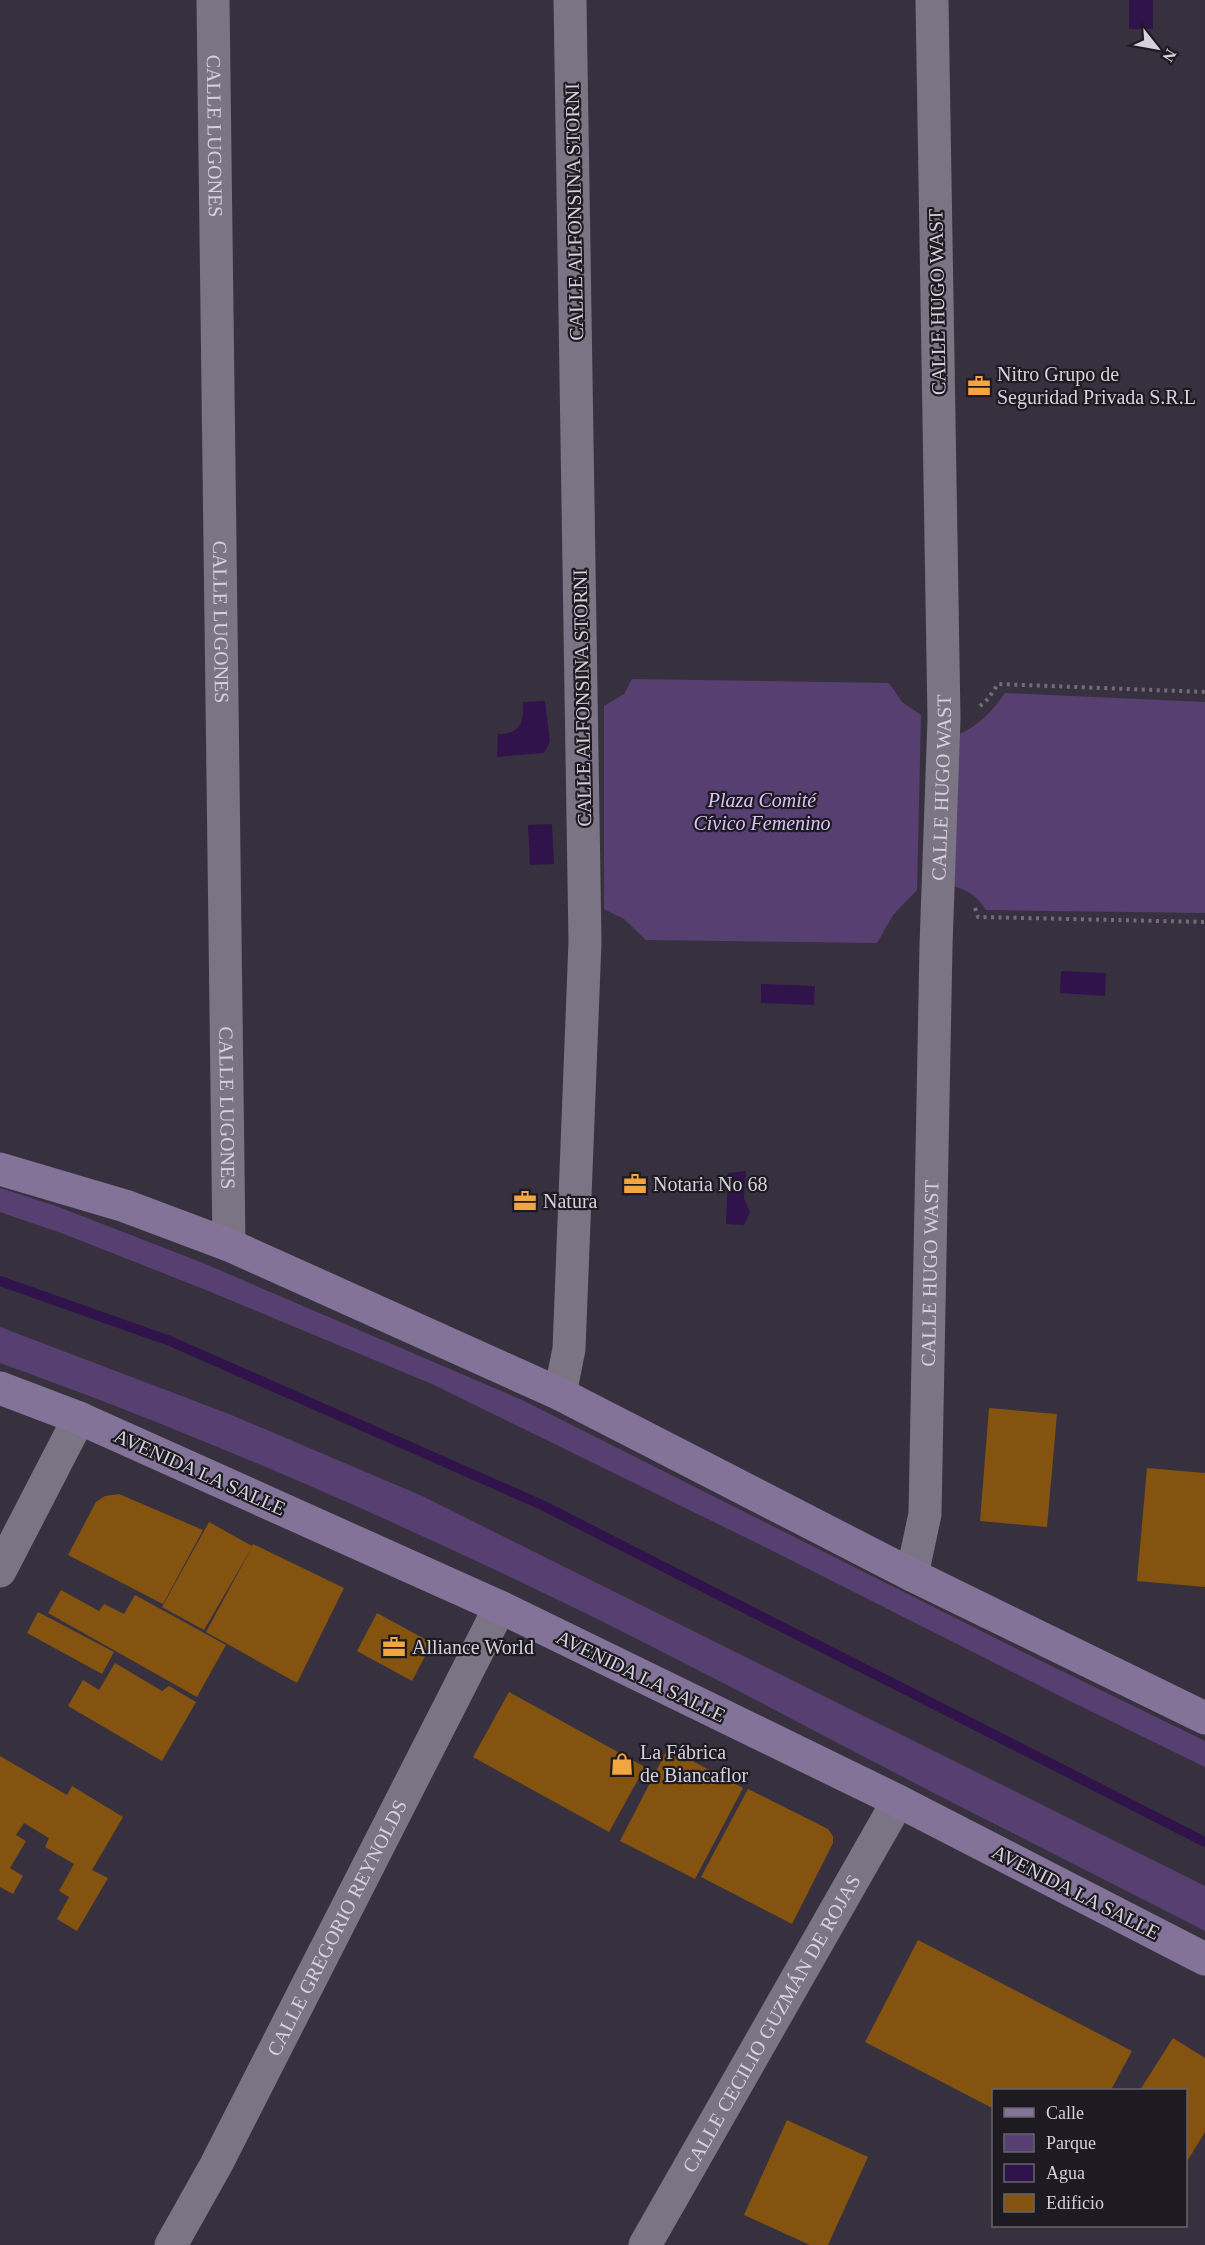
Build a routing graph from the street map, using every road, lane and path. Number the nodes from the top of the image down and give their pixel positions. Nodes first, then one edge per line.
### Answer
1 (213, 0) edge
2 (570, 0) edge
3 (932, 0) edge
4 (1205, 692) edge
5 (944, 719) junction
6 (939, 891) junction
7 (1205, 922) edge
8 (0, 1168) edge
9 (229, 1245) junction
10 (0, 1388) edge
11 (560, 1394) junction
12 (79, 1418) junction
13 (0, 1571) edge
14 (912, 1575) junction
15 (500, 1606) junction
16 (1205, 1718) edge
17 (898, 1801) junction
18 (1205, 1959) edge
19 (171, 2245) edge
20 (645, 2245) edge

1 - 9 street, CALLE LUGONES
2 - 11 street, CALLE ALFONSINA STORNI
3 - 5 street, CALLE HUGO WAST
4 - 5 path
5 - 6 street, CALLE HUGO WAST
6 - 7 path
6 - 14 street, CALLE HUGO WAST
8 - 9 main road
9 - 11 main road
10 - 12 main road, AVENIDA LA SALLE
11 - 14 main road
12 - 13 street
12 - 15 main road, AVENIDA LA SALLE
14 - 16 main road
15 - 17 main road, AVENIDA LA SALLE
15 - 19 street, CALLE GREGORIO REYNOLDS
17 - 18 main road, AVENIDA LA SALLE
17 - 20 street, CALLE CECILIO GUZMÁN DE ROJAS

